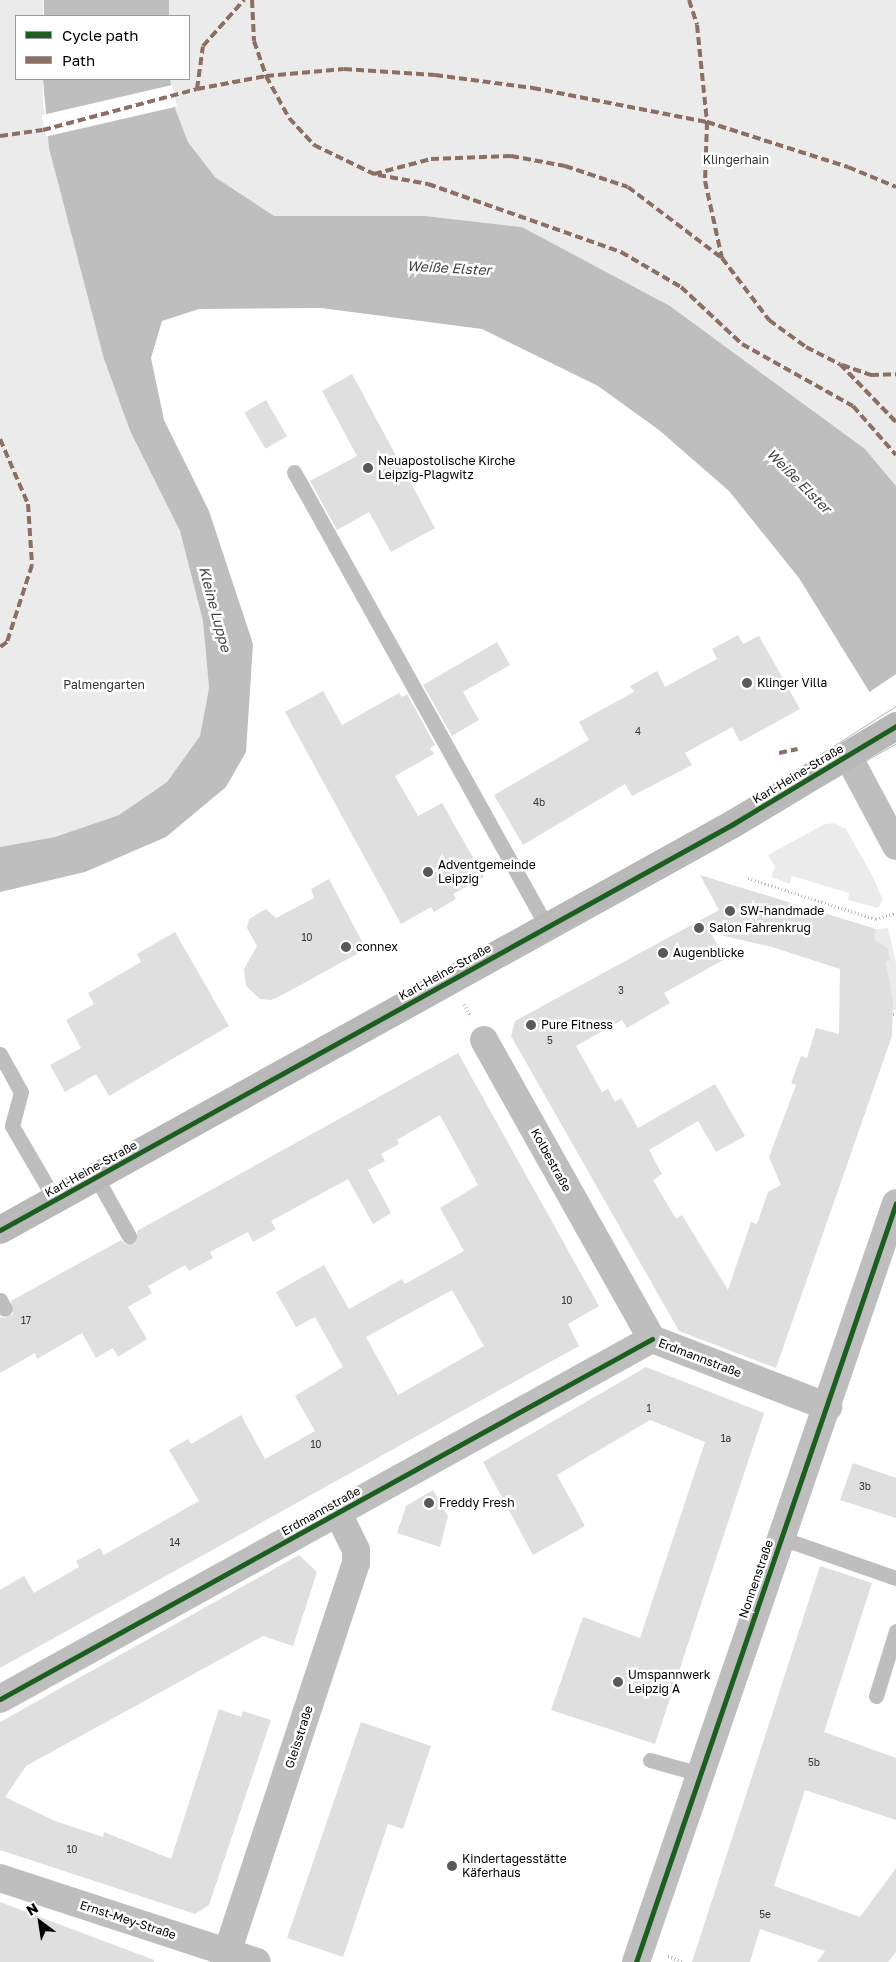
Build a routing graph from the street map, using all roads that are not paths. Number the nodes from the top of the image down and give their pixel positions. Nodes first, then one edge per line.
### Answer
1 (294, 472) dead end
2 (889, 731) edge
3 (848, 756) junction
4 (896, 846) edge
5 (547, 926) junction
6 (484, 1040) road end
7 (0, 1054) edge
8 (96, 1177) junction
9 (55, 1200) junction
10 (896, 1203) edge
11 (0, 1230) edge
12 (129, 1236) dead end
13 (652, 1339) junction
14 (828, 1407) junction
15 (338, 1513) junction
16 (781, 1538) junction
17 (896, 1578) edge
18 (896, 1631) edge
19 (876, 1696) dead end
20 (0, 1699) edge
21 (650, 1760) dead end
22 (700, 1774) junction
23 (0, 1878) edge
24 (226, 1957) edge
25 (256, 1962) edge
26 (636, 1962) edge

1 - 5 lane
2 - 3 main road, Karl-Heine-Straße
3 - 4 street
3 - 5 main road, Karl-Heine-Straße
5 - 8 main road, Karl-Heine-Straße
6 - 13 street, Kolbestraße
7 - 9 lane
8 - 9 main road, Karl-Heine-Straße
8 - 12 lane
9 - 11 main road, Karl-Heine-Straße
10 - 14 street, Nonnenstraße
13 - 14 street, Erdmannstraße
13 - 15 street, Erdmannstraße
14 - 16 street, Nonnenstraße
15 - 20 street, Erdmannstraße
15 - 24 street, Gleisstraße
16 - 17 lane
16 - 22 street, Nonnenstraße
18 - 19 lane
21 - 22 lane
22 - 26 street, Nonnenstraße
23 - 24 street, Ernst-Mey-Straße
24 - 25 street, Ernst-Mey-Straße

